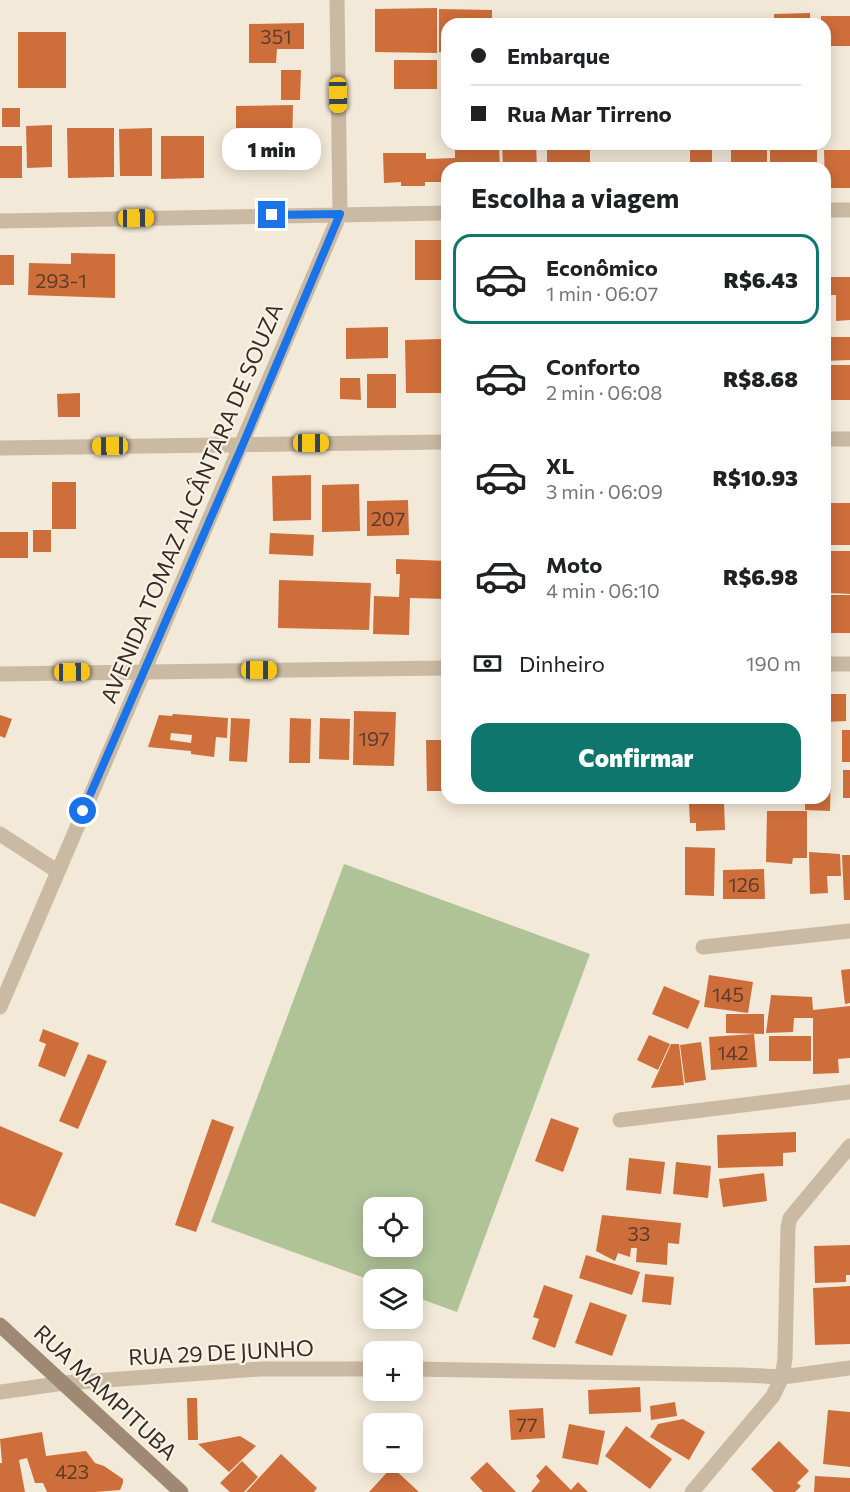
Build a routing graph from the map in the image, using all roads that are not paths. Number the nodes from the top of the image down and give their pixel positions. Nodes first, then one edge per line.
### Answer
1 (337, 0) edge
2 (831, 210) edge
3 (850, 210) edge
4 (441, 213) edge
5 (340, 214) junction
6 (0, 221) edge
7 (850, 439) edge
8 (831, 440) edge
9 (441, 442) edge
10 (243, 444) junction
11 (0, 448) edge
12 (831, 664) edge
13 (850, 664) edge
14 (441, 668) edge
15 (143, 670) junction
16 (0, 674) edge
17 (0, 834) edge
18 (57, 871) junction
19 (850, 931) edge
20 (703, 947) dead end
21 (0, 1007) edge
22 (850, 1092) edge
23 (620, 1120) dead end
24 (850, 1146) edge
25 (0, 1325) edge
26 (850, 1368) edge
27 (363, 1369) edge
28 (423, 1370) edge
29 (782, 1377) junction
30 (64, 1383) junction
31 (0, 1392) edge
32 (181, 1492) edge
33 (692, 1492) edge

1 - 5 street, AVENIDA TOMAZ ALCÂNTARA DE SOUZA
2 - 3 street
4 - 5 street
5 - 6 street
5 - 10 street, AVENIDA TOMAZ ALCÂNTARA DE SOUZA
7 - 8 street
9 - 10 street
10 - 11 street
10 - 15 street, AVENIDA TOMAZ ALCÂNTARA DE SOUZA
12 - 13 street
14 - 15 street
15 - 16 street
15 - 18 street, AVENIDA TOMAZ ALCÂNTARA DE SOUZA
17 - 18 street
18 - 21 street, AVENIDA TOMAZ ALCÂNTARA DE SOUZA
19 - 20 street
22 - 23 street
24 - 29 street
25 - 30 main road, RUA MAMPITUBA
26 - 29 street
27 - 30 street, RUA 29 DE JUNHO
28 - 29 street
29 - 33 street
30 - 31 street, RUA 29 DE JUNHO
30 - 32 main road, RUA MAMPITUBA

